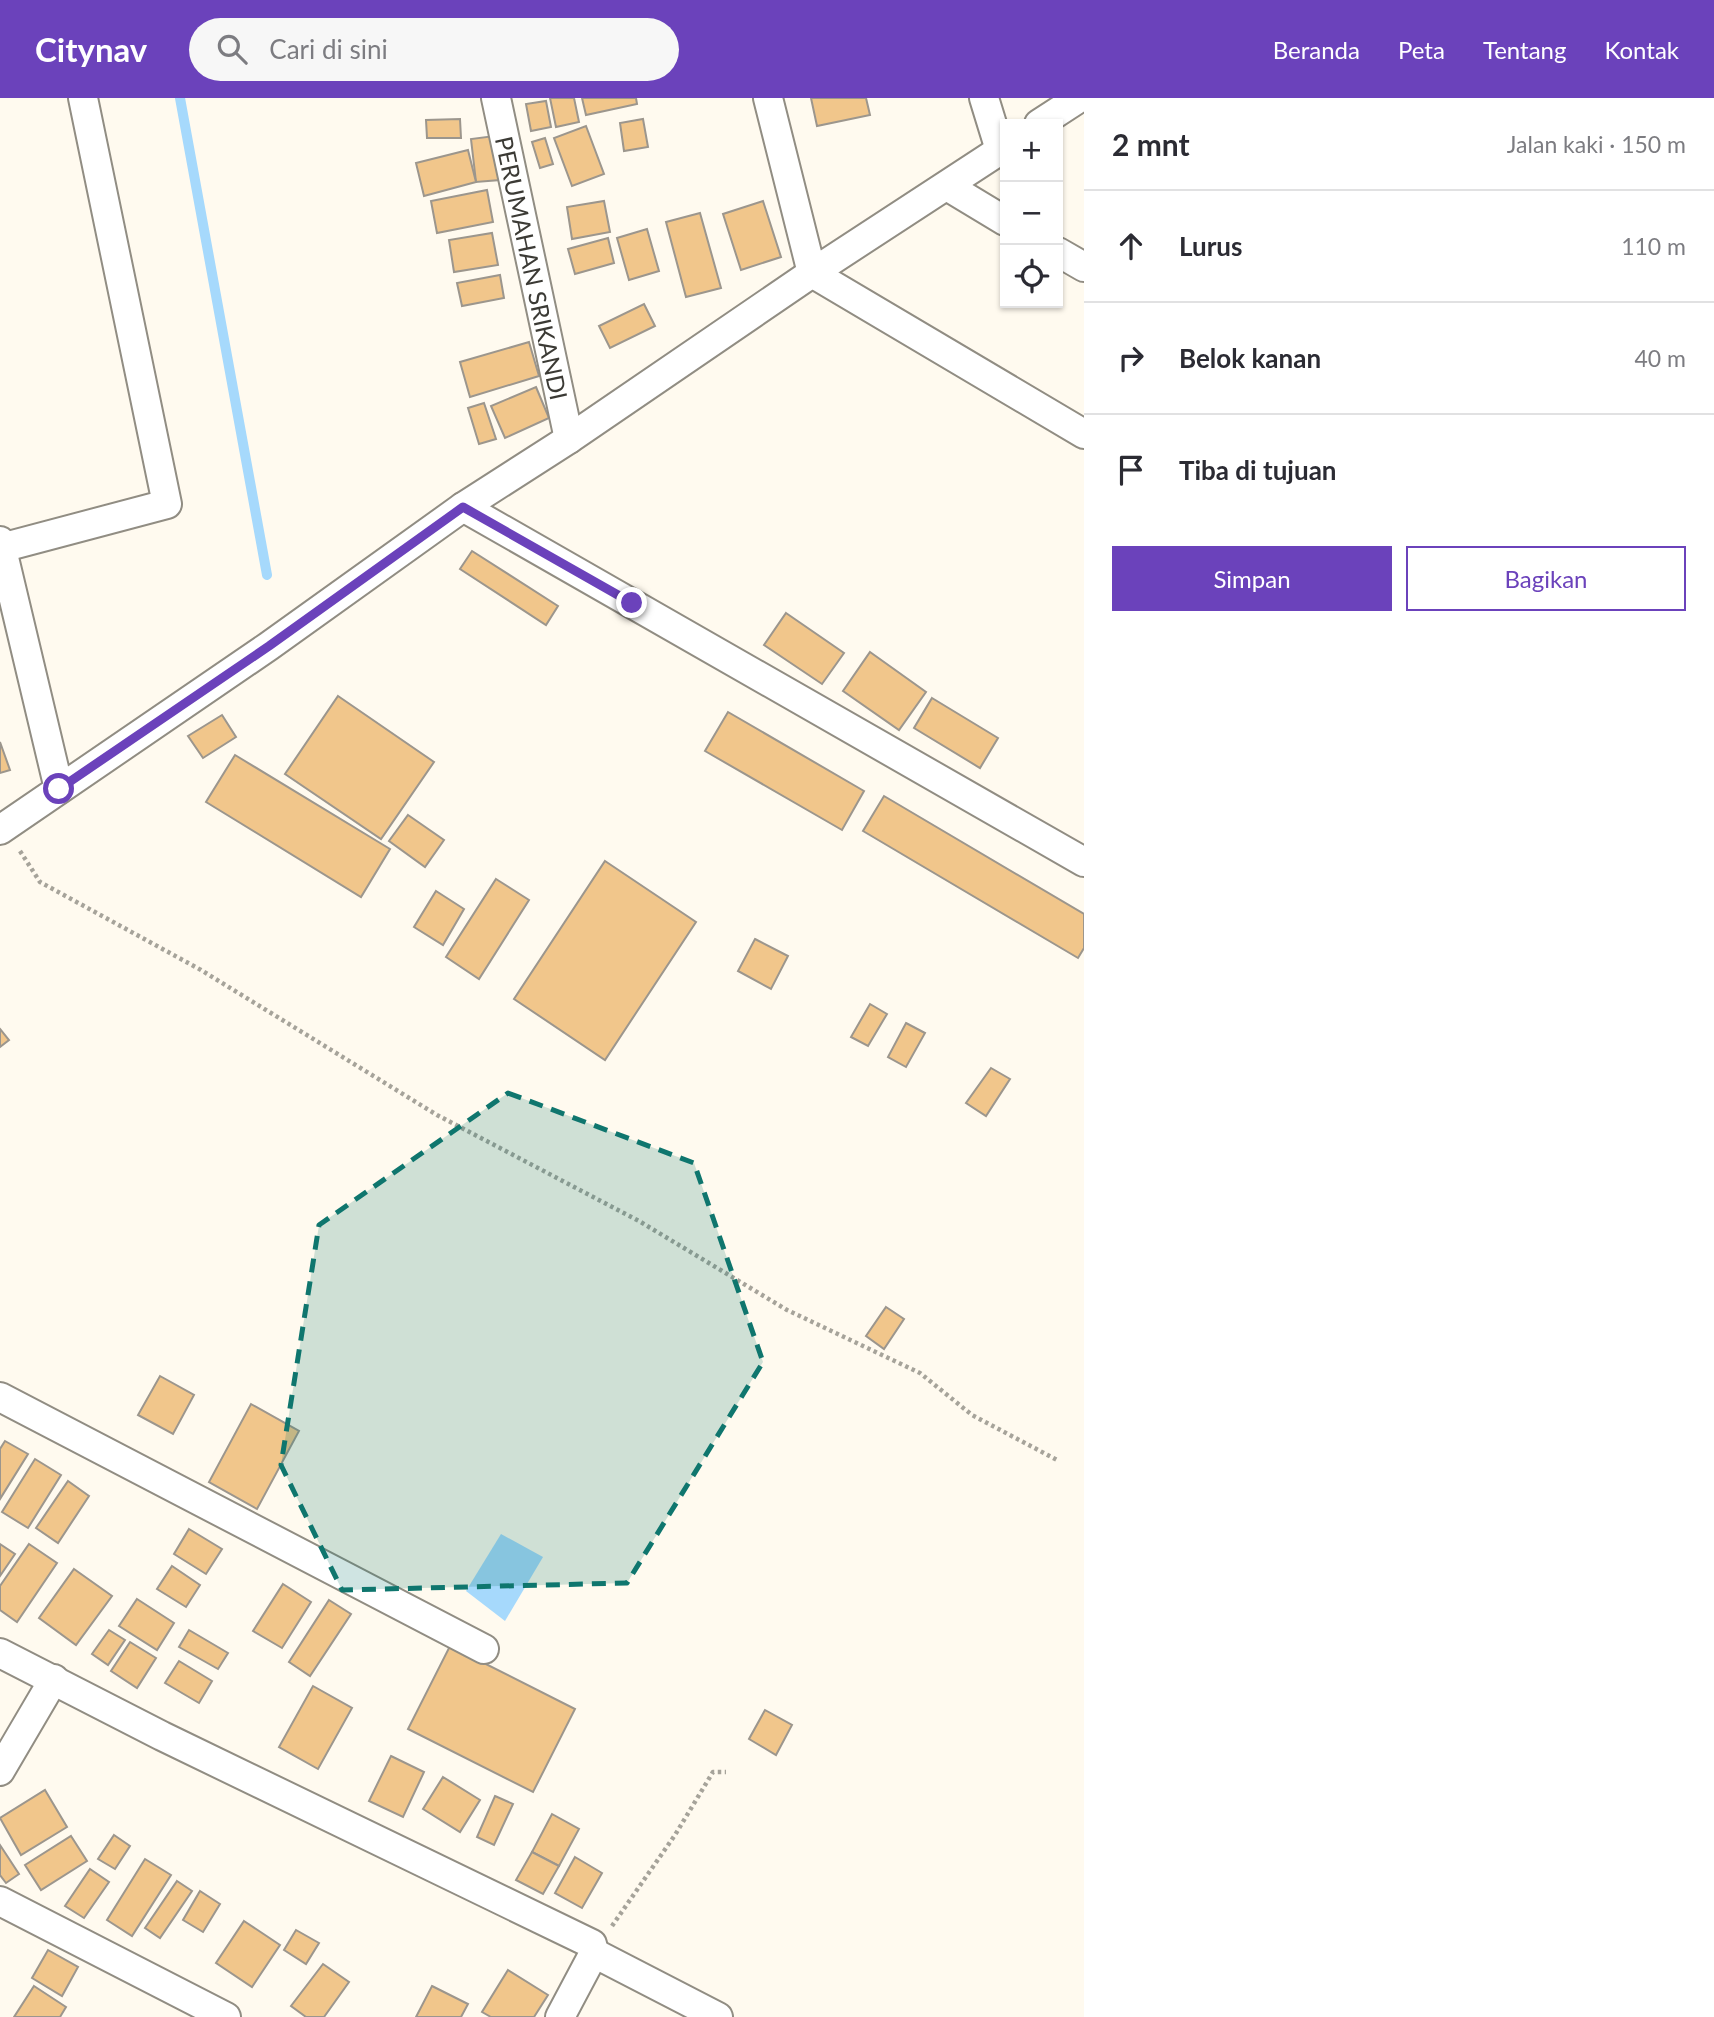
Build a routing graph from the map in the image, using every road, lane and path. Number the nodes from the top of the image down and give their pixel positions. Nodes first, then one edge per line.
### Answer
1 (83, 98) edge
2 (496, 98) edge
3 (768, 98) edge
4 (984, 98) edge
5 (1079, 98) edge
6 (1047, 119) edge
7 (1000, 142) edge
8 (1000, 149) edge
9 (947, 186) junction
10 (1000, 218) edge
11 (1063, 255) edge
12 (1084, 267) edge
13 (812, 273) junction
14 (1084, 434) edge
15 (569, 439) junction
16 (463, 507) junction
17 (1, 545) edge
18 (59, 789) junction
19 (2, 828) edge
20 (1084, 862) edge
21 (0, 1397) edge
22 (1059, 1461) dead end
23 (484, 1649) dead end
24 (0, 1653) edge
25 (54, 1679) junction
26 (0, 1771) edge
27 (726, 1772) dead end
28 (0, 1901) edge
29 (594, 1953) junction
30 (226, 2017) edge
31 (560, 2017) edge
32 (718, 2017) edge

1 - 17 street
2 - 15 street, PERUMAHAN SRIKANDI
3 - 13 street
4 - 7 street
5 - 6 street
8 - 9 street
9 - 10 street
9 - 13 street
11 - 12 street
13 - 14 street
13 - 15 street
15 - 16 street
16 - 18 street
16 - 20 street
17 - 18 street
18 - 19 street
19 - 22 path
21 - 23 street
24 - 25 street
25 - 26 street
25 - 29 street
27 - 29 path
28 - 30 street
29 - 31 street
29 - 32 street

